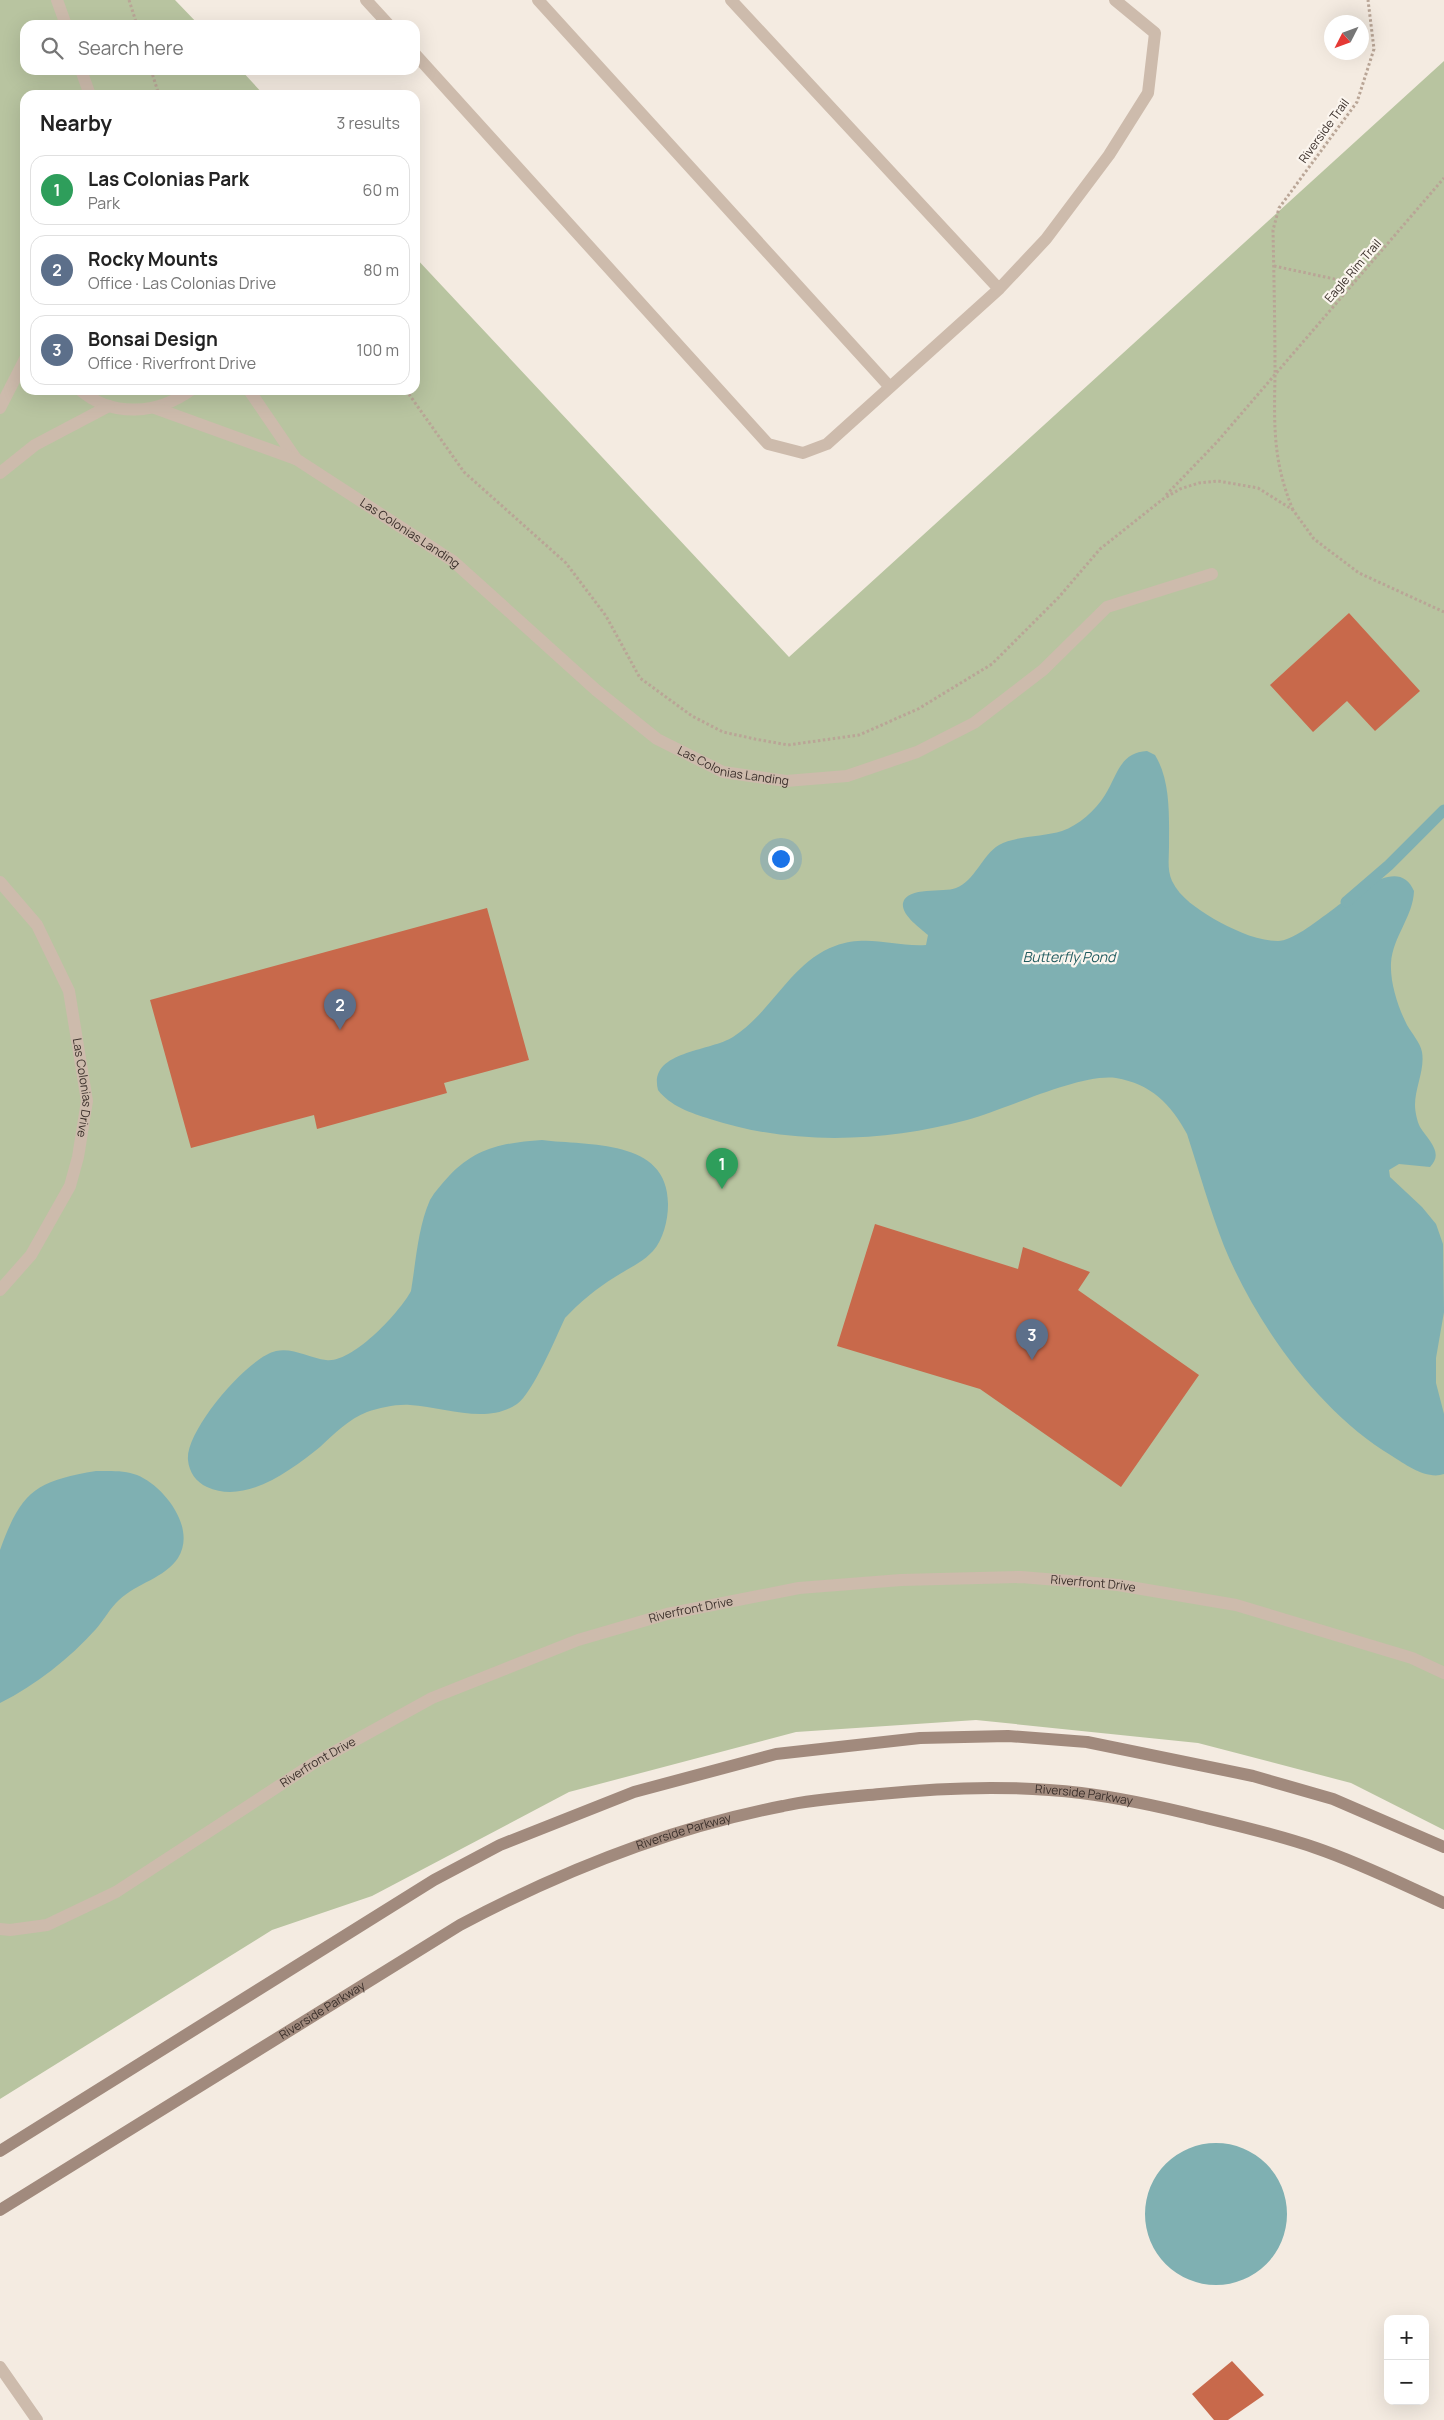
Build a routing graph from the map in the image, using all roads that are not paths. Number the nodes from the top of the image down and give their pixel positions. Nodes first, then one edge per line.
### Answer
1 (57, 0) edge
2 (366, 0) edge
3 (538, 0) edge
4 (731, 0) edge
5 (1115, 0) edge
6 (64, 20) edge
7 (384, 20) edge
8 (420, 60) edge
9 (84, 75) edge
10 (88, 90) edge
11 (999, 289) junction
12 (20, 369) edge
13 (889, 386) junction
14 (87, 395) edge
15 (184, 395) edge
16 (252, 395) edge
17 (109, 406) junction
18 (0, 408) edge
19 (155, 408) junction
20 (296, 459) junction
21 (0, 473) edge
22 (1212, 574) dead end
23 (0, 882) edge
24 (0, 1290) edge
25 (1444, 1673) edge
26 (1444, 1847) edge
27 (1444, 1903) edge
28 (0, 1929) edge
29 (0, 2151) edge
30 (0, 2210) edge
31 (0, 2367) edge
32 (37, 2420) edge

1 - 6 street
2 - 7 street
3 - 13 street
4 - 11 street
5 - 11 street
8 - 13 street
9 - 10 street
11 - 13 street
12 - 18 street
14 - 17 street
15 - 19 street
16 - 20 street, Las Colonias Landing
17 - 19 street
17 - 21 street
19 - 20 street, Las Colonias Landing
20 - 22 street, Las Colonias Landing
23 - 24 street, Las Colonias Drive
25 - 28 street, Riverfront Drive
26 - 29 main road
27 - 30 main road, Riverside Parkway
31 - 32 street

